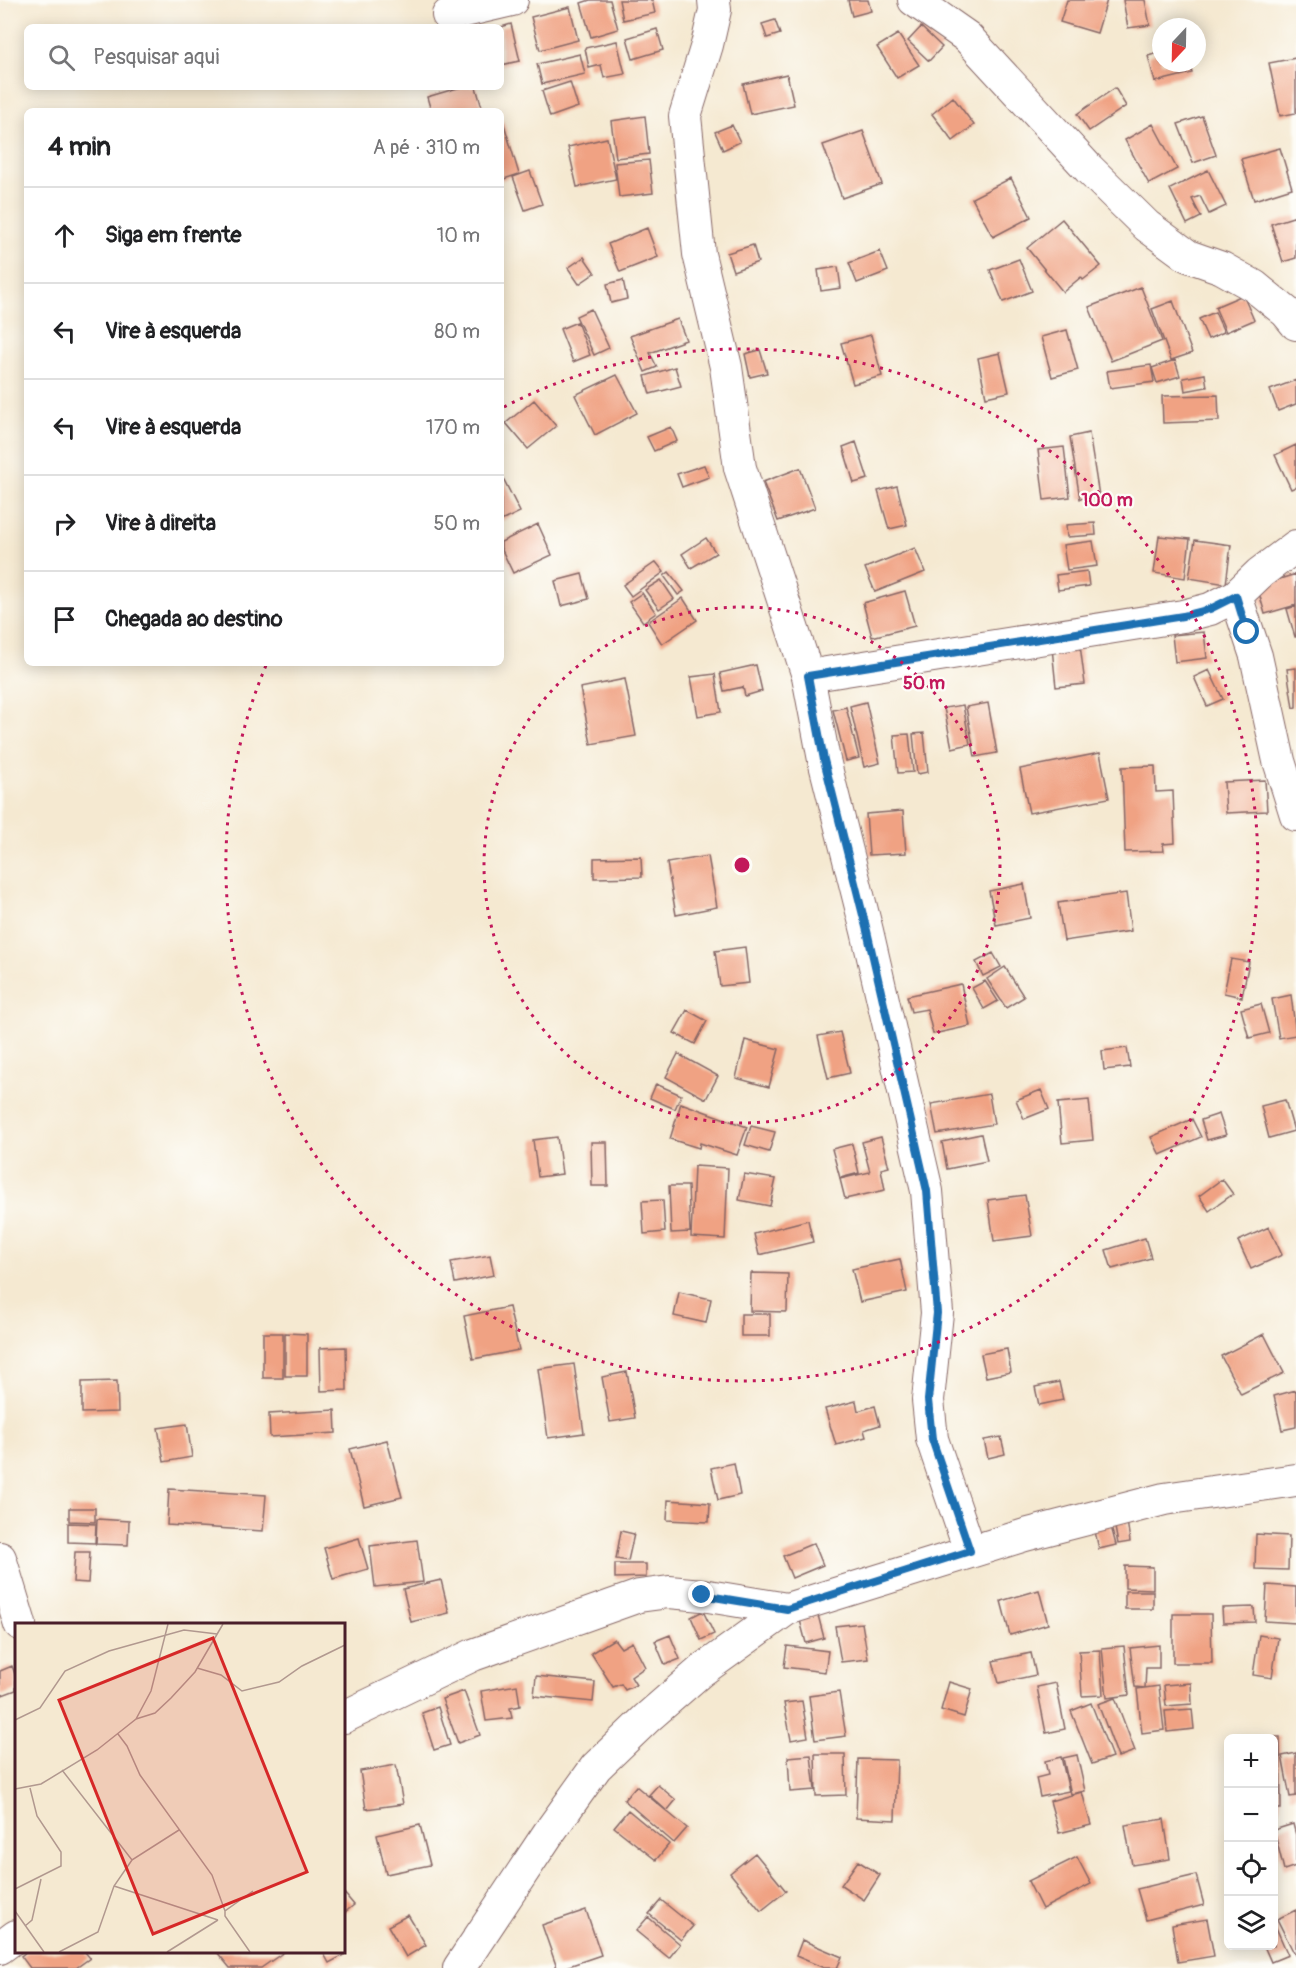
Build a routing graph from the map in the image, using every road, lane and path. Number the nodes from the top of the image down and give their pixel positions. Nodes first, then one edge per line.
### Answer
1 (512, 0) edge
2 (714, 0) edge
3 (914, 0) edge
4 (448, 15) dead end
5 (1296, 324) edge
6 (1296, 546) edge
7 (1236, 596) junction
8 (808, 676) junction
9 (1296, 815) edge
10 (1296, 1480) edge
11 (970, 1551) junction
12 (0, 1558) edge
13 (787, 1609) junction
14 (20, 1623) edge
15 (345, 1718) edge
16 (15, 1937) edge
17 (0, 1948) edge
18 (459, 1968) edge

1 - 4 street
2 - 8 street
3 - 5 street
6 - 7 street
7 - 8 street
7 - 9 street
8 - 11 street
10 - 11 street
11 - 13 street
12 - 14 street
13 - 15 street
13 - 18 street
16 - 17 street

